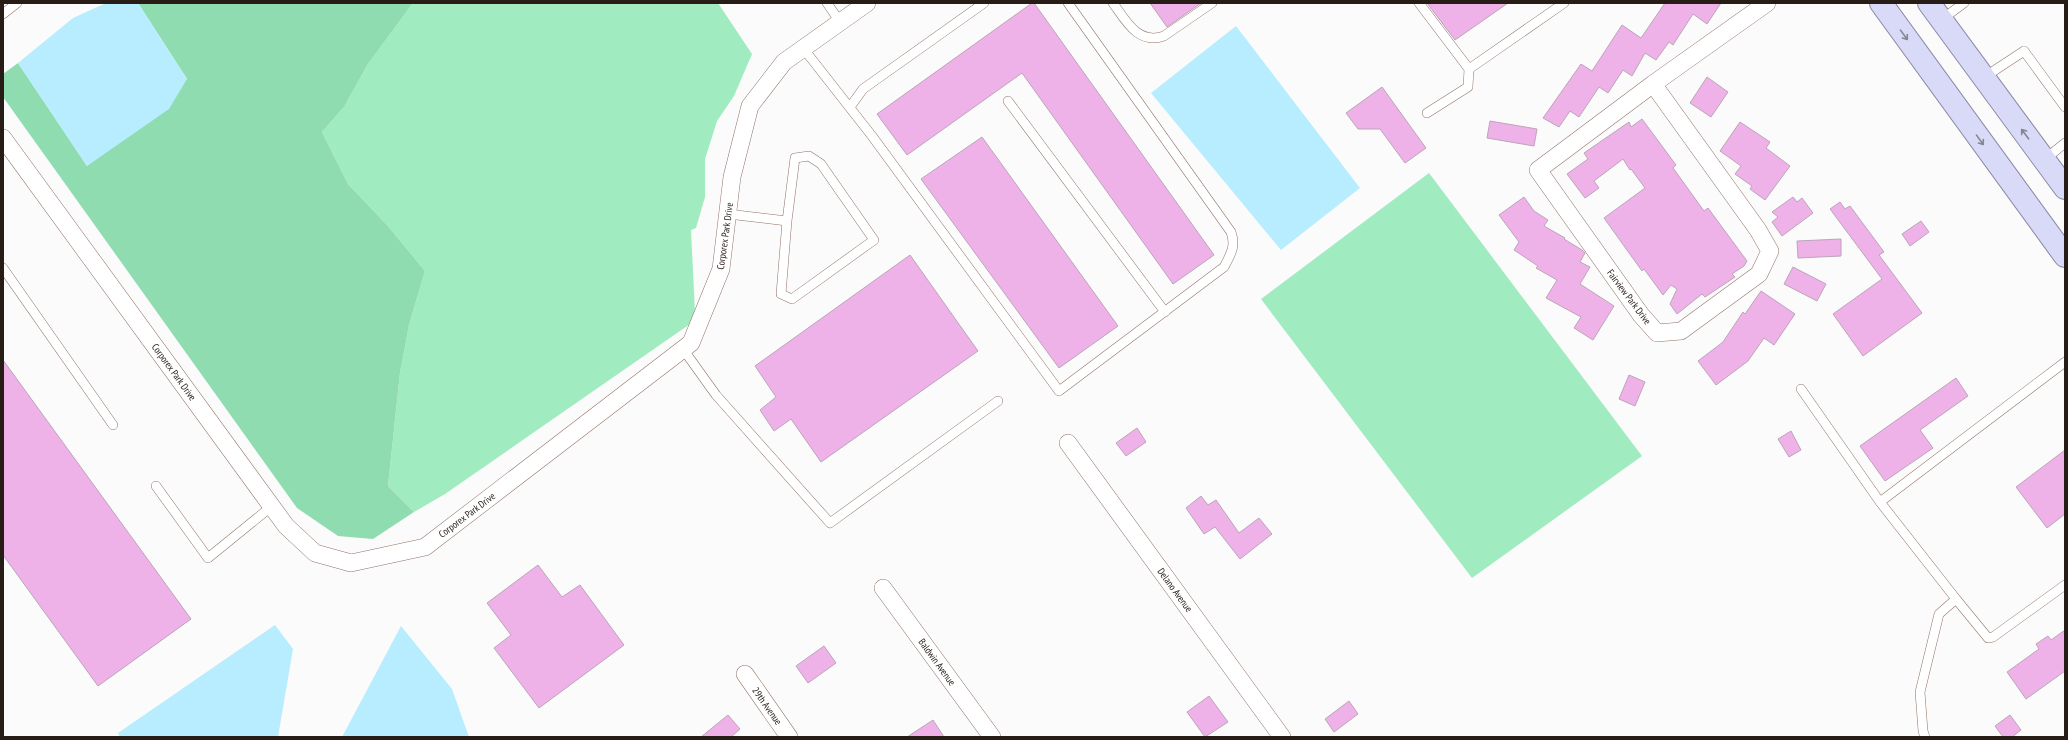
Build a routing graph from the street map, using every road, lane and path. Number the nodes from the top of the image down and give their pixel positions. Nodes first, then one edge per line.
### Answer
1 (17, 3) edge
2 (827, 3) edge
3 (867, 3) edge
4 (984, 3) edge
5 (1068, 3) edge
6 (1113, 3) edge
7 (1212, 3) edge
8 (1418, 3) edge
9 (1564, 3) edge
10 (1767, 3) edge
11 (1880, 3) edge
12 (1964, 3) edge
13 (1935, 11) edge
14 (3, 14) edge
15 (840, 22) junction
16 (803, 48) junction
17 (1469, 69) junction
18 (1983, 78) junction
19 (1653, 84) junction
20 (1008, 101) dead end
21 (850, 107) junction
22 (2065, 107) edge
23 (1427, 113) dead end
24 (2065, 144) edge
25 (5, 146) edge
26 (2044, 160) junction
27 (2065, 188) edge
28 (728, 214) junction
29 (787, 221) junction
30 (2065, 256) edge
31 (3, 268) edge
32 (1165, 312) junction
33 (683, 349) junction
34 (2065, 362) edge
35 (1801, 389) dead end
36 (998, 401) dead end
37 (114, 425) dead end
38 (1068, 443) dead end
39 (156, 486) dead end
40 (1880, 502) junction
41 (272, 506) junction
42 (2065, 585) edge
43 (883, 588) dead end
44 (1956, 599) junction
45 (744, 674) dead end
46 (789, 737) edge
47 (992, 737) edge
48 (1282, 737) edge
49 (1925, 737) edge

1 - 14 lane
2 - 15 lane
3 - 15 street, Corporex Park Drive
4 - 21 lane
5 - 32 lane
6 - 7 lane
8 - 17 lane
9 - 17 lane
10 - 19 street, Fairview Park Drive
11 -> 30 main road
12 - 13 lane
13 - 18 main road
15 - 16 street, Corporex Park Drive
16 - 21 lane
16 - 28 street, Corporex Park Drive
17 - 23 lane
18 - 22 lane
26 -> 18 main road
19 - 19 street, Fairview Park Drive
20 - 32 lane
21 - 32 lane
24 - 26 lane
25 - 41 street, Corporex Park Drive
26 - 27 main road
28 - 29 lane
28 - 33 street, Corporex Park Drive
29 - 29 lane
31 - 37 lane
33 - 36 lane
33 - 41 street, Corporex Park Drive
34 - 40 lane
35 - 40 lane
38 - 48 street, Delano Avenue
39 - 41 lane
40 - 44 lane
42 - 44 lane
43 - 47 street, Baldwin Avenue
44 - 49 lane
45 - 46 street, 29th Avenue

